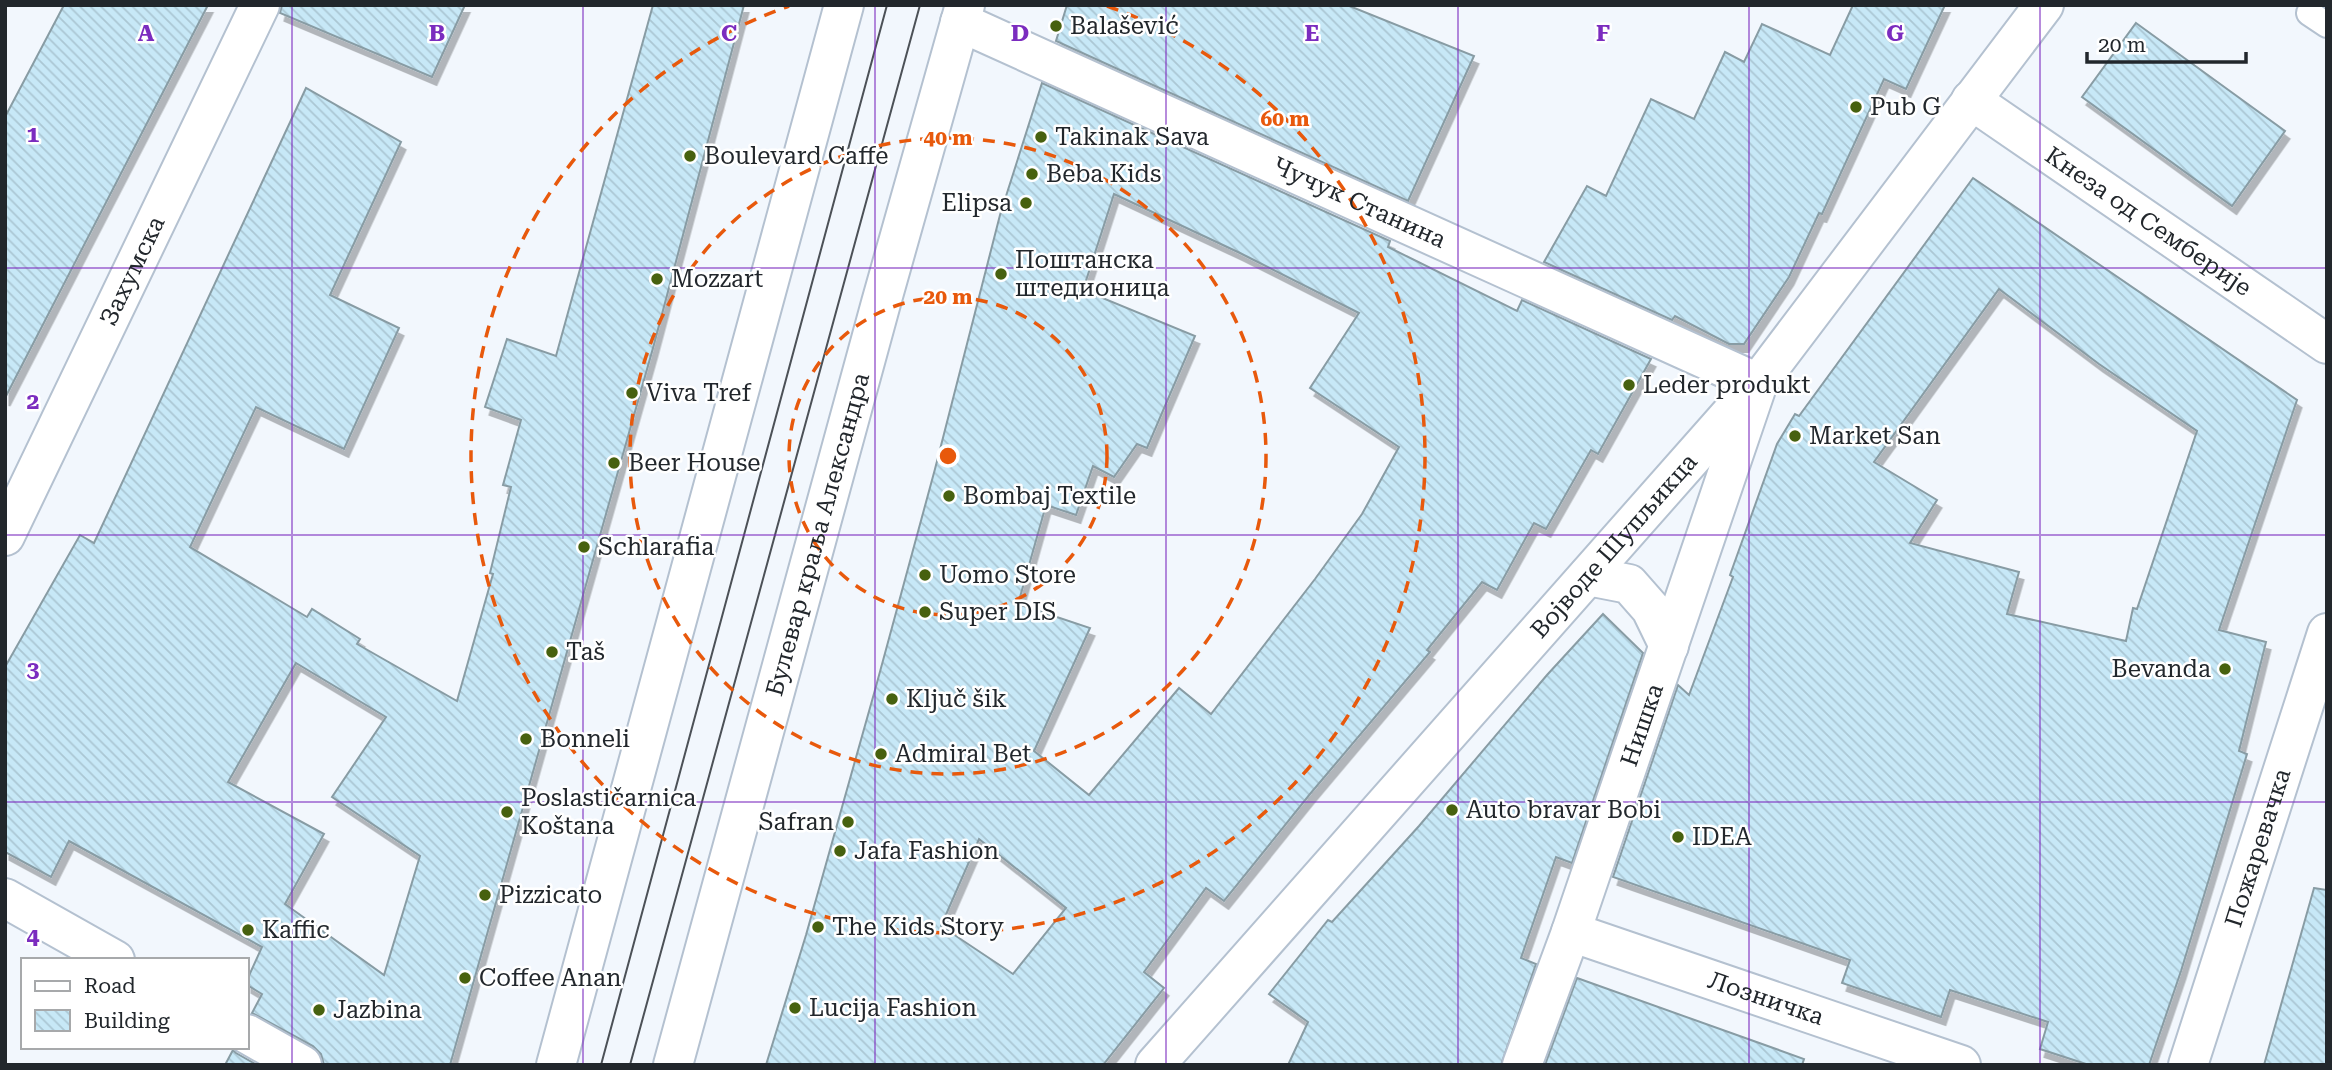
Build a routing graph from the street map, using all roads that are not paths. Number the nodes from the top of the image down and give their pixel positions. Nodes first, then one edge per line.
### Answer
1 (260, 5) edge
2 (844, 5) edge
3 (2045, 5) edge
4 (963, 14) edge
5 (1971, 100) junction
6 (2327, 344) edge
7 (1758, 383) junction
8 (5, 536) edge
9 (1588, 576) junction
10 (2327, 633) edge
11 (1669, 646) junction
12 (5, 898) edge
13 (1571, 932) junction
14 (111, 958) edge
15 (248, 1035) edge
16 (302, 1065) edge
17 (556, 1065) edge
18 (673, 1065) edge
19 (1155, 1065) edge
20 (1522, 1065) edge
21 (1961, 1065) edge
22 (2188, 1065) edge

1 - 8 street, Захумска
2 - 17 street
3 - 5 street, Војводе Шупљикца
4 - 7 street, Чучук Станина
4 - 18 street, Булевар краља Александра
5 - 6 street, Кнеза од Семберије
5 - 7 street, Војводе Шупљикца
7 - 9 street, Војводе Шупљикца
7 - 11 street, Нишка
9 - 11 street
9 - 19 street, Војводе Шупљикца
10 - 22 street, Пожаревачка
11 - 13 street, Нишка
12 - 14 street
13 - 20 street, Нишка
13 - 21 street, Лозничка
15 - 16 street

